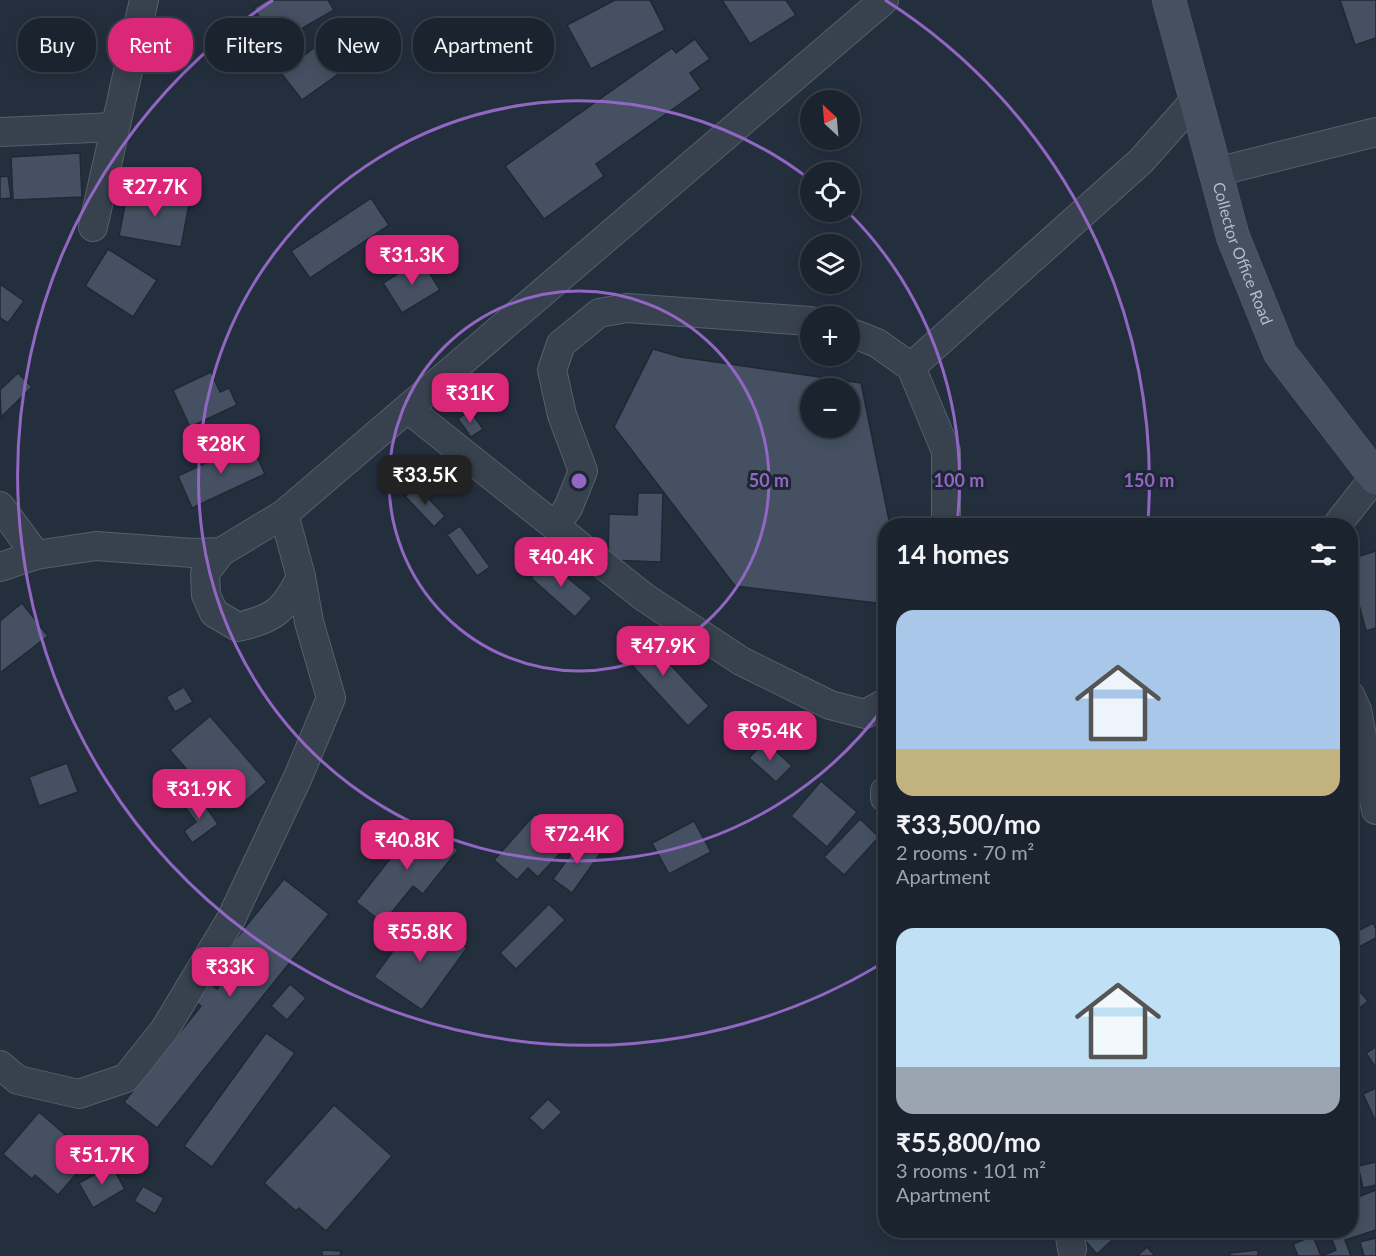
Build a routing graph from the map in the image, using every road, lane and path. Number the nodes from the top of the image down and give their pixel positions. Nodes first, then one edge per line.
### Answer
1 (144, 0) edge
2 (884, 0) edge
3 (1169, 0) edge
4 (1197, 98) junction
5 (115, 127) junction
6 (0, 132) edge
7 (1376, 132) edge
8 (1216, 172) junction
9 (93, 227) dead end
10 (800, 320) edge
11 (860, 336) edge
12 (911, 367) junction
13 (408, 409) junction
14 (1376, 477) edge
15 (0, 506) edge
16 (284, 514) junction
17 (946, 518) edge
18 (1343, 518) edge
19 (555, 526) junction
20 (220, 552) junction
21 (36, 555) junction
22 (0, 567) edge
23 (301, 577) junction
24 (1358, 706) edge
25 (878, 707) edge
26 (1376, 810) edge
27 (0, 1065) edge

1 - 5 street
2 - 13 street
3 - 4 main road, Collector Office Road
4 - 8 main road, Collector Office Road
4 - 12 street
5 - 6 street
5 - 9 street
7 - 8 street
8 - 14 main road, Collector Office Road
10 - 19 street
11 - 12 street
12 - 17 street
13 - 16 street
13 - 19 street
14 - 18 street
15 - 21 street
16 - 20 street
16 - 23 street
19 - 25 street
20 - 21 street
20 - 23 street
21 - 22 street
23 - 27 street
24 - 26 street

